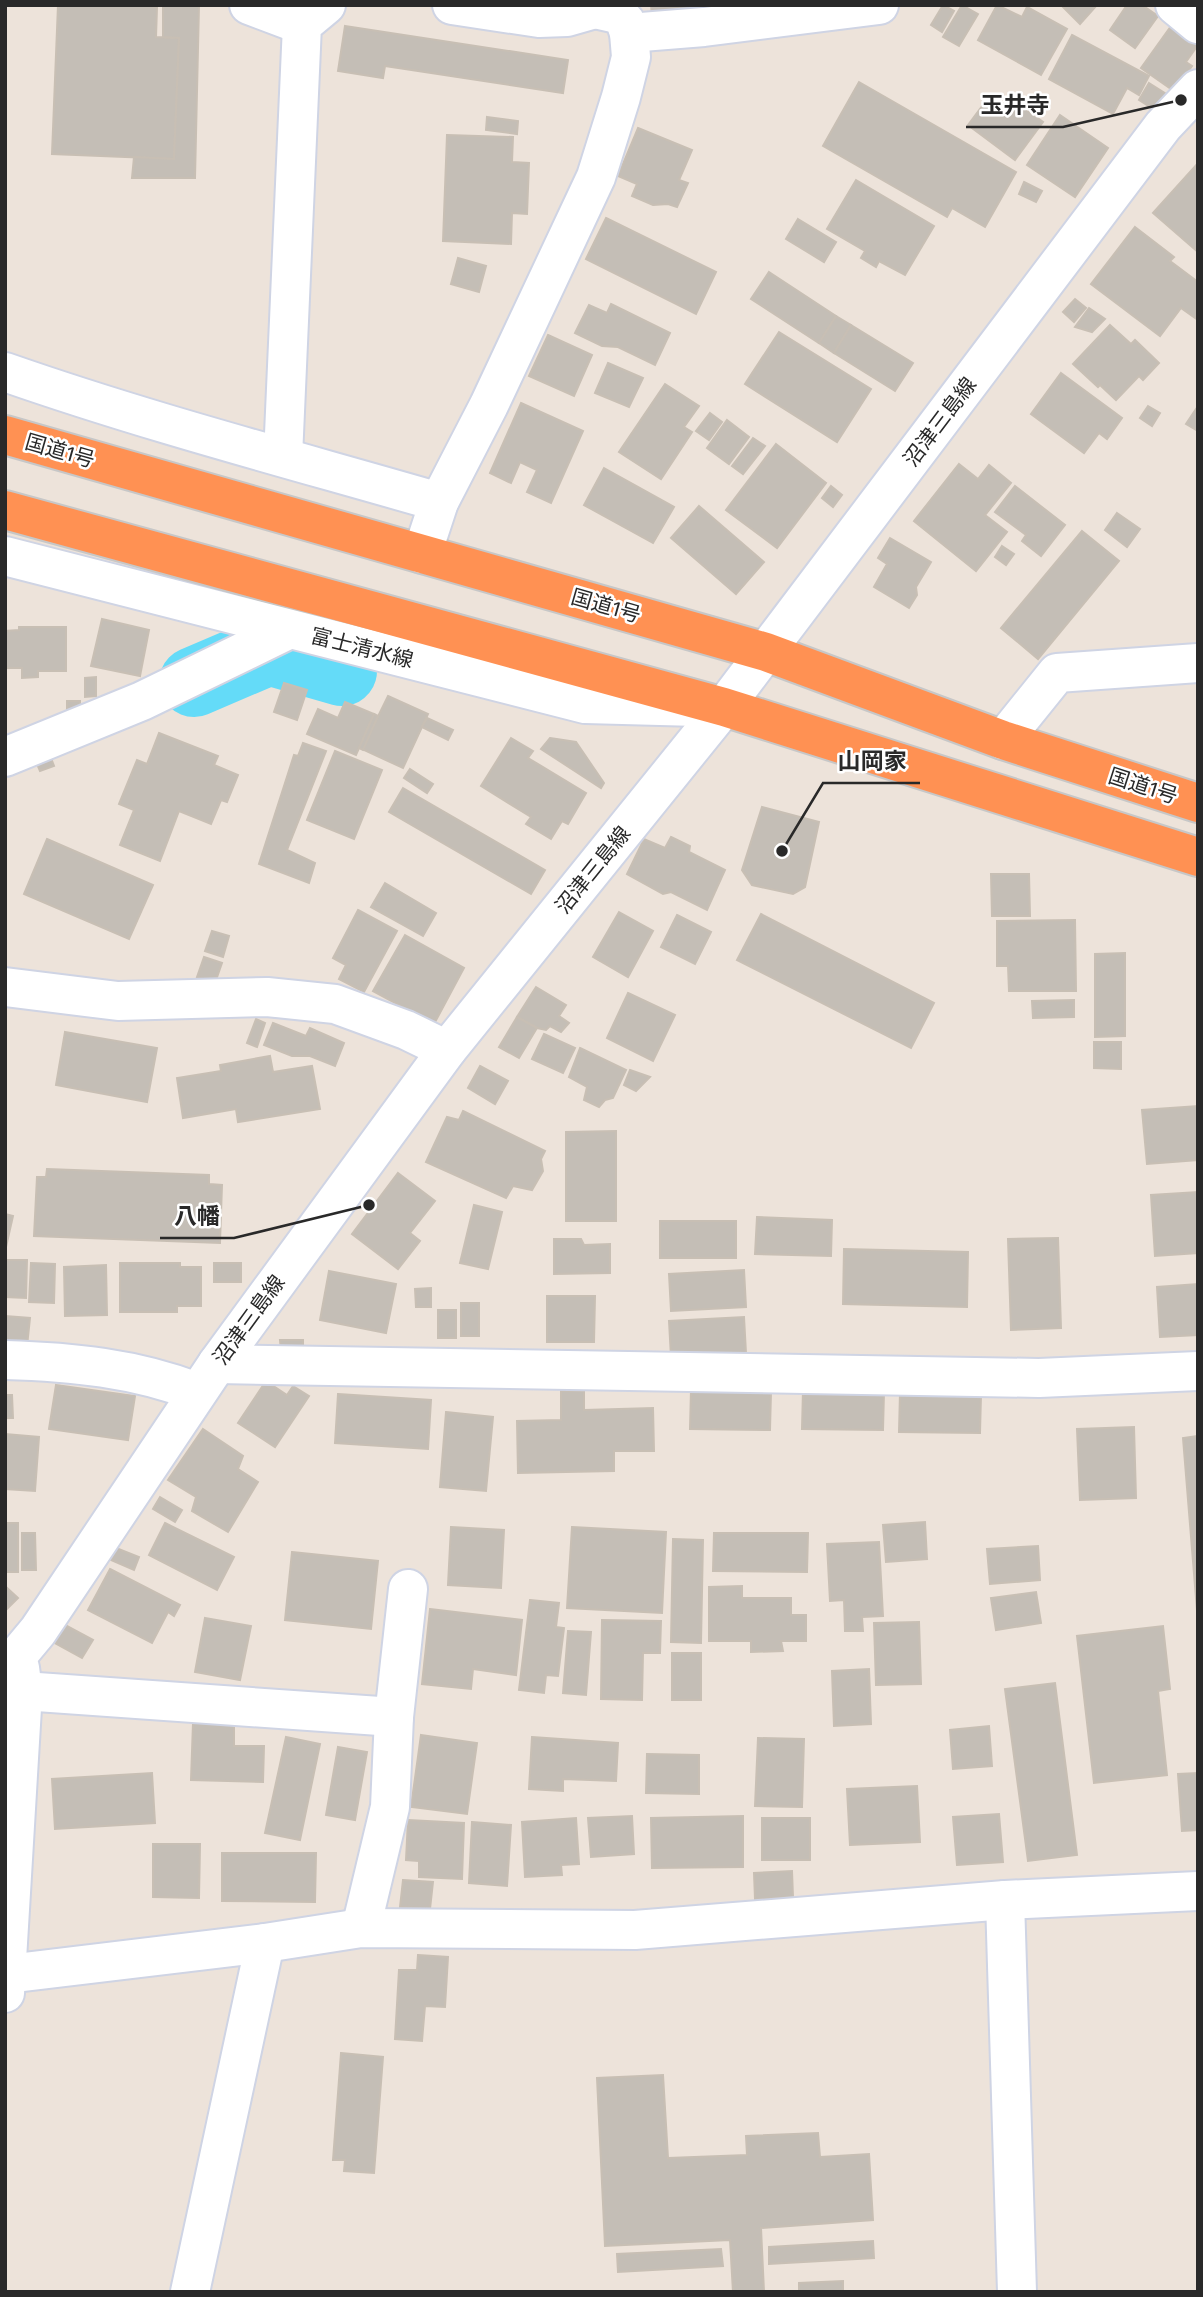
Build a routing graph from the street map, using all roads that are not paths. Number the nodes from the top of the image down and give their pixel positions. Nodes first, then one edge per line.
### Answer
1 (249, 5) edge
2 (452, 5) edge
3 (878, 5) edge
4 (1175, 5) edge
5 (595, 7) edge
6 (314, 15) edge
7 (1198, 24) edge
8 (629, 33) junction
9 (1198, 89) edge
10 (5, 372) edge
11 (5, 435) edge
12 (283, 457) junction
13 (439, 502) junction
14 (5, 510) edge
15 (422, 554) junction
16 (5, 556) edge
17 (288, 629) junction
18 (766, 652) junction
19 (1198, 663) edge
20 (724, 707) junction
21 (1003, 740) junction
22 (5, 757) edge
23 (1198, 803) edge
24 (1198, 857) edge
25 (5, 987) edge
26 (447, 1050) junction
27 (5, 1360) edge
28 (1198, 1371) edge
29 (207, 1378) junction
30 (408, 1589) dead end
31 (15, 1669) edge
32 (394, 1717) junction
33 (1198, 1891) edge
34 (1005, 1900) junction
35 (361, 1928) junction
36 (265, 1943) junction
37 (6, 1983) edge
38 (190, 2292) edge
39 (1017, 2292) edge

1 - 6 street
2 - 5 street
3 - 8 street
4 - 7 street
5 - 8 street
6 - 12 street
8 - 13 street
9 - 18 street, 沼津三島線
10 - 12 street
11 - 15 highway, 国道1号
12 - 13 street
13 - 15 street
14 - 20 highway
15 - 18 highway, 国道1号
16 - 17 street, 富士清水線
17 - 20 street, 富士清水線
17 - 22 street
18 - 20 street, 沼津三島線
18 - 21 highway, 国道1号
19 - 21 street
20 - 24 highway
20 - 26 street, 沼津三島線
21 - 23 highway, 国道1号
25 - 26 street
26 - 29 street, 沼津三島線
27 - 29 street
28 - 29 street
29 - 31 street, 沼津三島線
30 - 32 street
31 - 32 street
31 - 37 street
32 - 35 street
33 - 34 street
34 - 35 street
34 - 39 street
35 - 36 street
36 - 37 street
36 - 38 street

